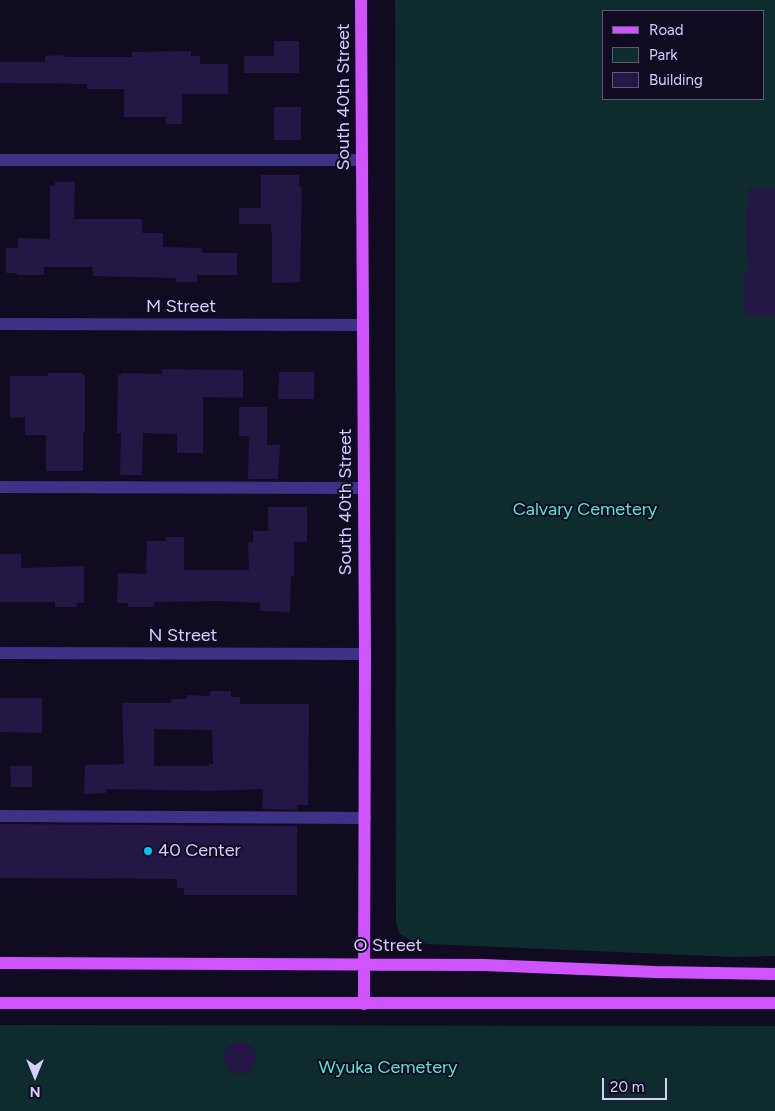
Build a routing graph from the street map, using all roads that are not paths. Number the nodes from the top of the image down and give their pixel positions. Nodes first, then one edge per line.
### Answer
1 (361, 0) edge
2 (0, 160) edge
3 (362, 160) junction
4 (0, 324) edge
5 (363, 325) junction
6 (0, 488) edge
7 (364, 488) junction
8 (0, 653) edge
9 (365, 654) junction
10 (0, 816) edge
11 (366, 818) junction
12 (0, 963) edge
13 (364, 964) junction
14 (775, 974) edge
15 (0, 1003) edge
16 (775, 1003) edge
17 (364, 1004) junction

1 - 3 main road, South 40th Street
2 - 3 street
3 - 5 main road, South 40th Street
4 - 5 street, M Street
5 - 7 main road, South 40th Street
6 - 7 street
7 - 9 main road, South 40th Street
8 - 9 street, N Street
9 - 11 main road, South 40th Street
10 - 11 street
11 - 13 main road, South 40th Street
12 - 13 main road, O Street
13 - 14 main road, O Street
13 - 17 main road, South 40th Street
15 - 17 main road
16 - 17 main road

